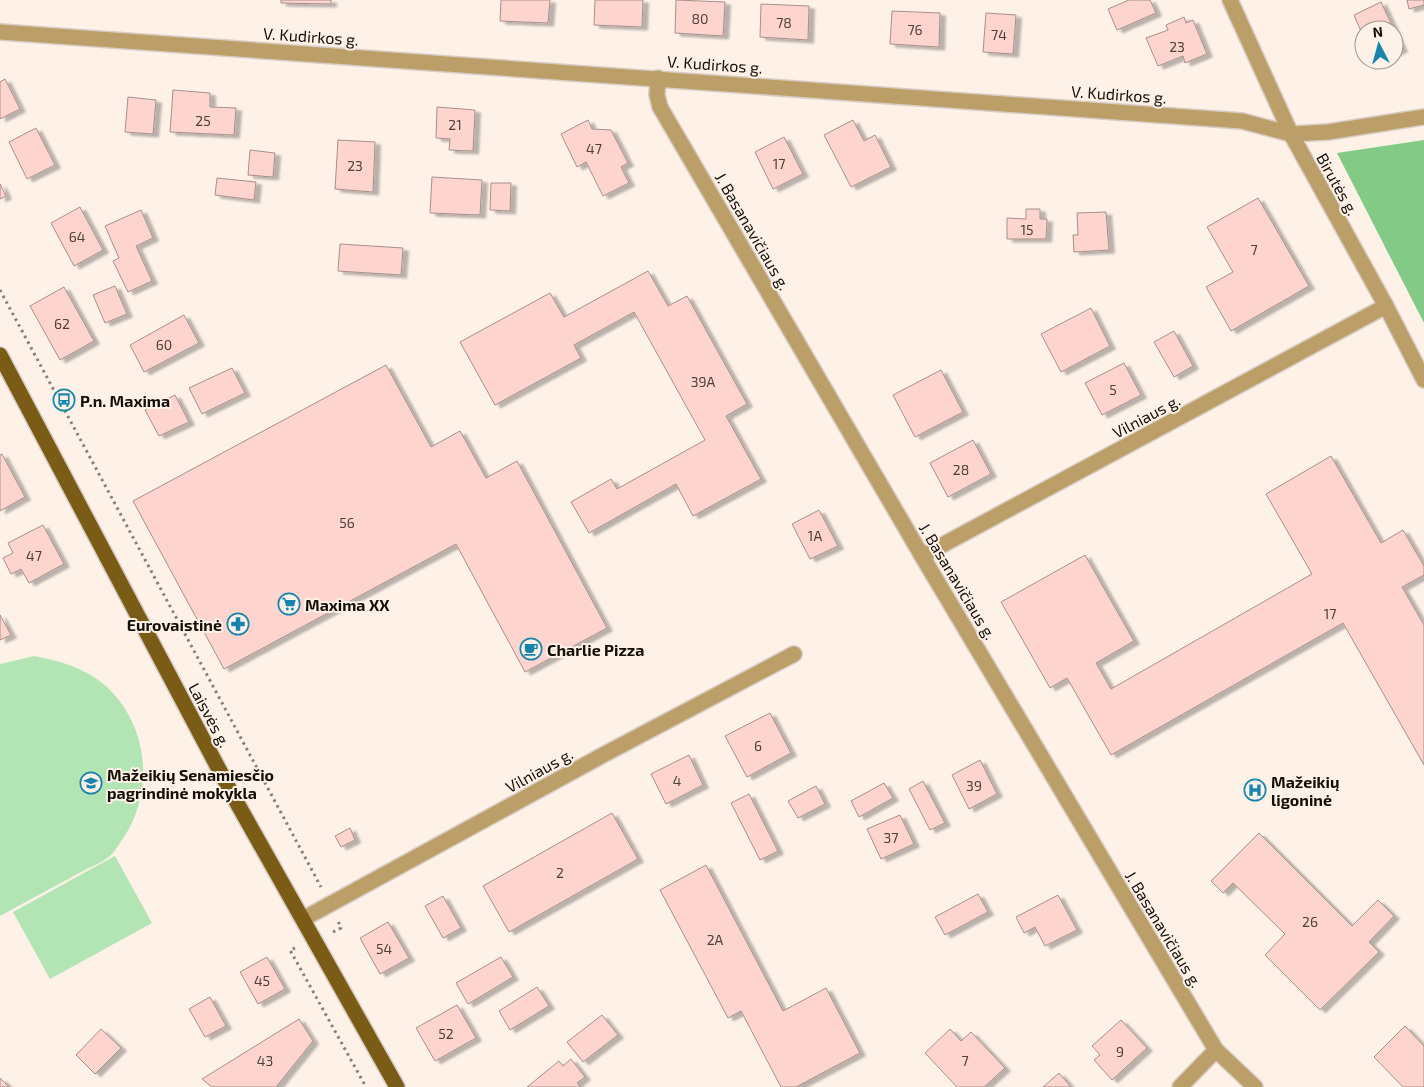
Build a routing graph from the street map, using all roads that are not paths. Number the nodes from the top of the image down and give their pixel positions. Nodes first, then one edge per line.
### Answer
1 (1230, 0) edge
2 (0, 32) edge
3 (658, 78) junction
4 (1424, 117) edge
5 (1290, 134) junction
6 (1386, 306) junction
7 (0, 355) edge
8 (1424, 380) edge
9 (922, 556) junction
10 (794, 654) dead end
11 (303, 920) junction
12 (1216, 1050) junction
13 (397, 1087) edge
14 (1180, 1087) edge
15 (1255, 1087) edge

1 - 5 street, Birutės g.
2 - 3 street, V. Kudirkos g.
3 - 5 street, V. Kudirkos g.
3 - 9 street, J. Basanavičiaus g.
4 - 5 street, V. Kudirkos g.
5 - 6 street, Birutės g.
6 - 8 street, Birutės g.
6 - 9 street, Vilniaus g.
7 - 11 main road, Laisvės g.
9 - 12 street, J. Basanavičiaus g.
10 - 11 street, Vilniaus g.
11 - 13 main road, Laisvės g.
12 - 14 street
12 - 15 street, J. Basanavičiaus g.

